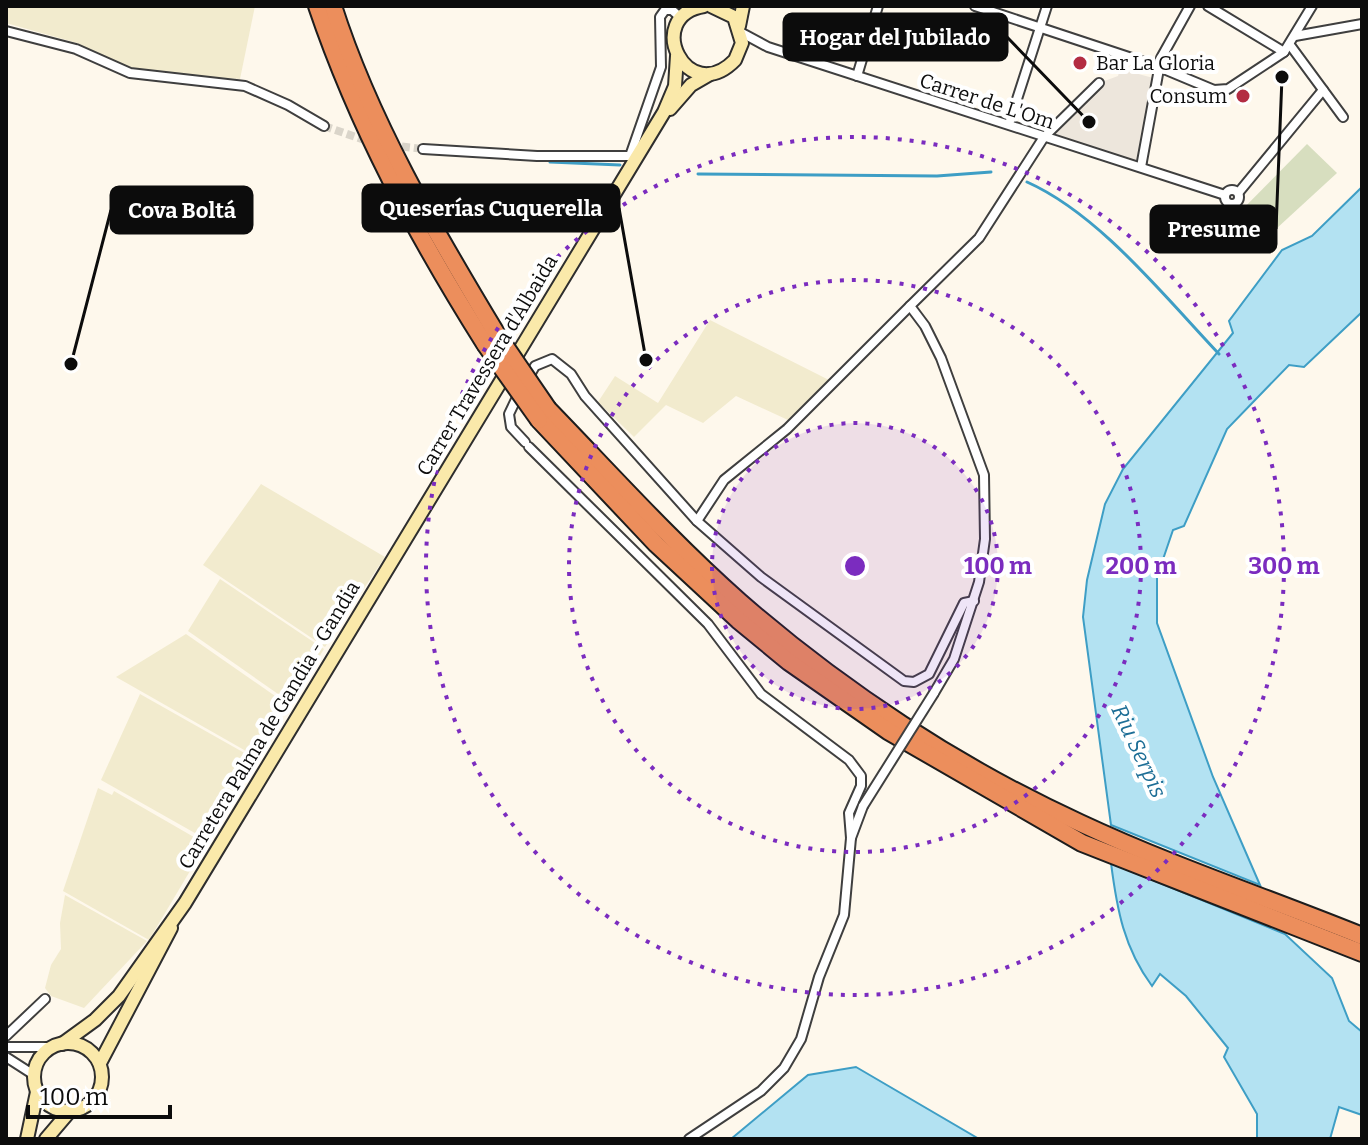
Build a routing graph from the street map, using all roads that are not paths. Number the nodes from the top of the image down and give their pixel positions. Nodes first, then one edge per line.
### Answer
1 (317, 6) edge
2 (333, 6) edge
3 (704, 6) edge
4 (711, 6) edge
5 (743, 6) edge
6 (878, 6) edge
7 (975, 6) edge
8 (1047, 6) edge
9 (1190, 6) edge
10 (1208, 6) edge
11 (1312, 6) edge
12 (681, 18) junction
13 (1362, 24) edge
14 (1040, 27) junction
15 (740, 30) junction
16 (6, 31) edge
17 (1295, 36) junction
18 (1287, 49) junction
19 (677, 56) junction
20 (1159, 67) junction
21 (711, 74) junction
22 (857, 76) junction
23 (1099, 83) dead end
24 (1323, 90) junction
25 (664, 112) junction
26 (1343, 117) dead end
27 (1009, 124) junction
28 (324, 126) tunnel mouth
29 (1044, 137) junction
30 (423, 149) tunnel mouth
31 (634, 156) junction
32 (1141, 167) junction
33 (910, 306) junction
34 (490, 339) junction
35 (697, 521) junction
36 (394, 557) joint
37 (974, 601) junction
38 (851, 838) junction
39 (177, 914) junction
40 (1321, 928) junction
41 (1362, 936) edge
42 (1362, 953) edge
43 (45, 999) dead end
44 (9, 1034) edge
45 (57, 1046) junction
46 (6, 1047) edge
47 (17, 1048) junction
48 (6, 1057) edge
49 (100, 1063) junction
50 (34, 1075) junction
51 (37, 1092) junction
52 (69, 1112) junction
53 (27, 1139) edge
54 (46, 1139) edge
55 (689, 1139) edge

1 - 34 highway
2 - 34 highway
3 - 12 main road
4 - 15 main road
5 - 15 main road
6 - 22 street
7 - 14 street
8 - 14 street
9 - 20 street
10 - 18 street
11 - 17 street
12 - 19 main road, Carrer Travessera d'Albaida
12 - 31 street
13 - 17 street
14 - 20 street
14 - 27 street
15 - 21 main road, Carrer Travessera d'Albaida
15 - 22 street, Carrer de L'Om
16 - 28 street
17 - 18 street
18 - 20 street
18 - 24 street
19 - 21 main road
19 - 25 main road, Carrer Travessera d'Albaida
20 - 32 street
21 - 25 main road, Carrer Travessera d'Albaida
22 - 27 street, Carrer de L'Om
23 - 29 street
24 - 26 street
24 - 32 street, Carrer de L'Om
25 - 31 main road, Carrer Travessera d'Albaida
27 - 29 street, Carrer de L'Om
29 - 32 street, Carrer de L'Om
29 - 33 street
30 - 31 street
31 - 36 main road, Carrer Travessera d'Albaida
33 - 35 street
33 - 37 street
34 - 40 highway, bridge
35 - 37 street
35 - 38 street
36 - 39 main road, Carretera Palma de Gandia - Gandia
37 - 38 street, bridge
38 - 55 street
39 - 45 main road, Carretera Palma de Gandia - Gandia
39 - 49 main road, Carretera Palma de Gandia - Gandia
40 - 41 highway
40 - 42 highway
43 - 44 street
44 - 47 street
45 - 47 street
45 - 49 main road
45 - 50 main road
46 - 47 street
48 - 50 street
49 - 52 main road
50 - 51 main road
51 - 52 main road
51 - 53 main road
52 - 54 main road

